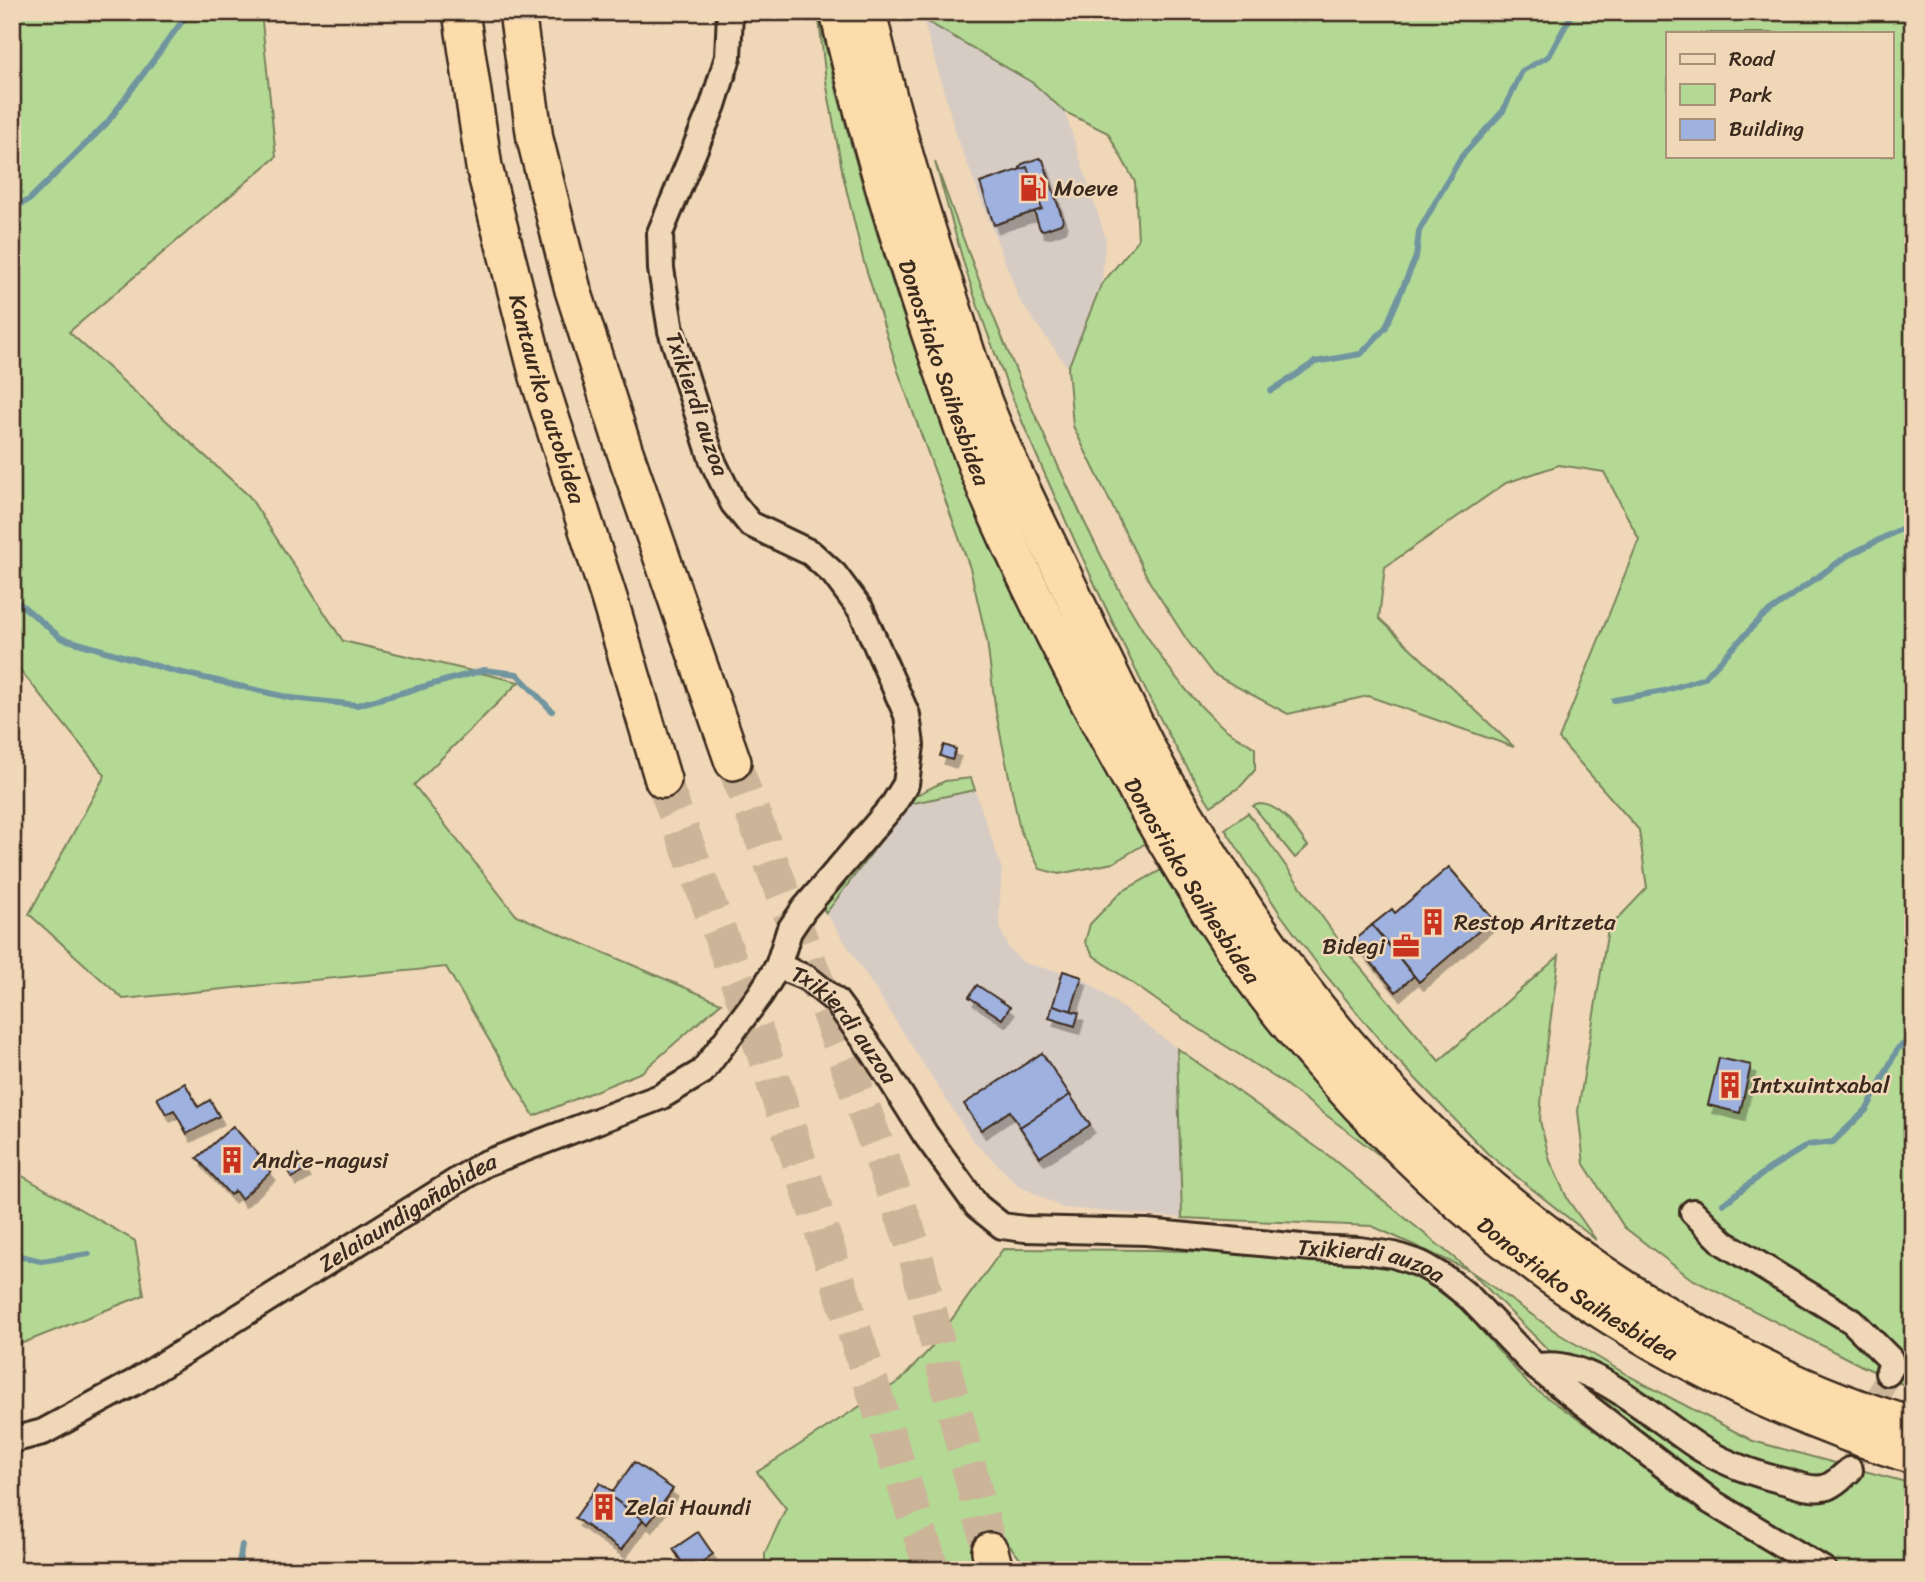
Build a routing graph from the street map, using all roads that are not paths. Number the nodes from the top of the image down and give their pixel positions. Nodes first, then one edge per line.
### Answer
1 (461, 12) edge
2 (517, 12) edge
3 (730, 12) edge
4 (838, 12) edge
5 (868, 12) edge
6 (733, 762) tunnel mouth
7 (663, 780) tunnel mouth
8 (778, 966) junction
9 (1693, 1212) dead end
10 (1536, 1367) junction
11 (1888, 1373) tunnel mouth
12 (1913, 1425) edge
13 (12, 1440) edge
14 (1913, 1456) edge
15 (1850, 1470) tunnel mouth
16 (1824, 1570) edge

1 - 7 highway, Kantauriko autobidea
2 - 6 highway
3 - 8 street, Txikierdi auzoa
4 - 14 highway, Donostiako Saihesbidea
5 - 12 highway, Donostiako Saihesbidea
8 - 10 street, Txikierdi auzoa
8 - 13 street, Zelaiaundigañabidea
9 - 11 street
10 - 15 street
10 - 16 street, Txikierdi auzoa

